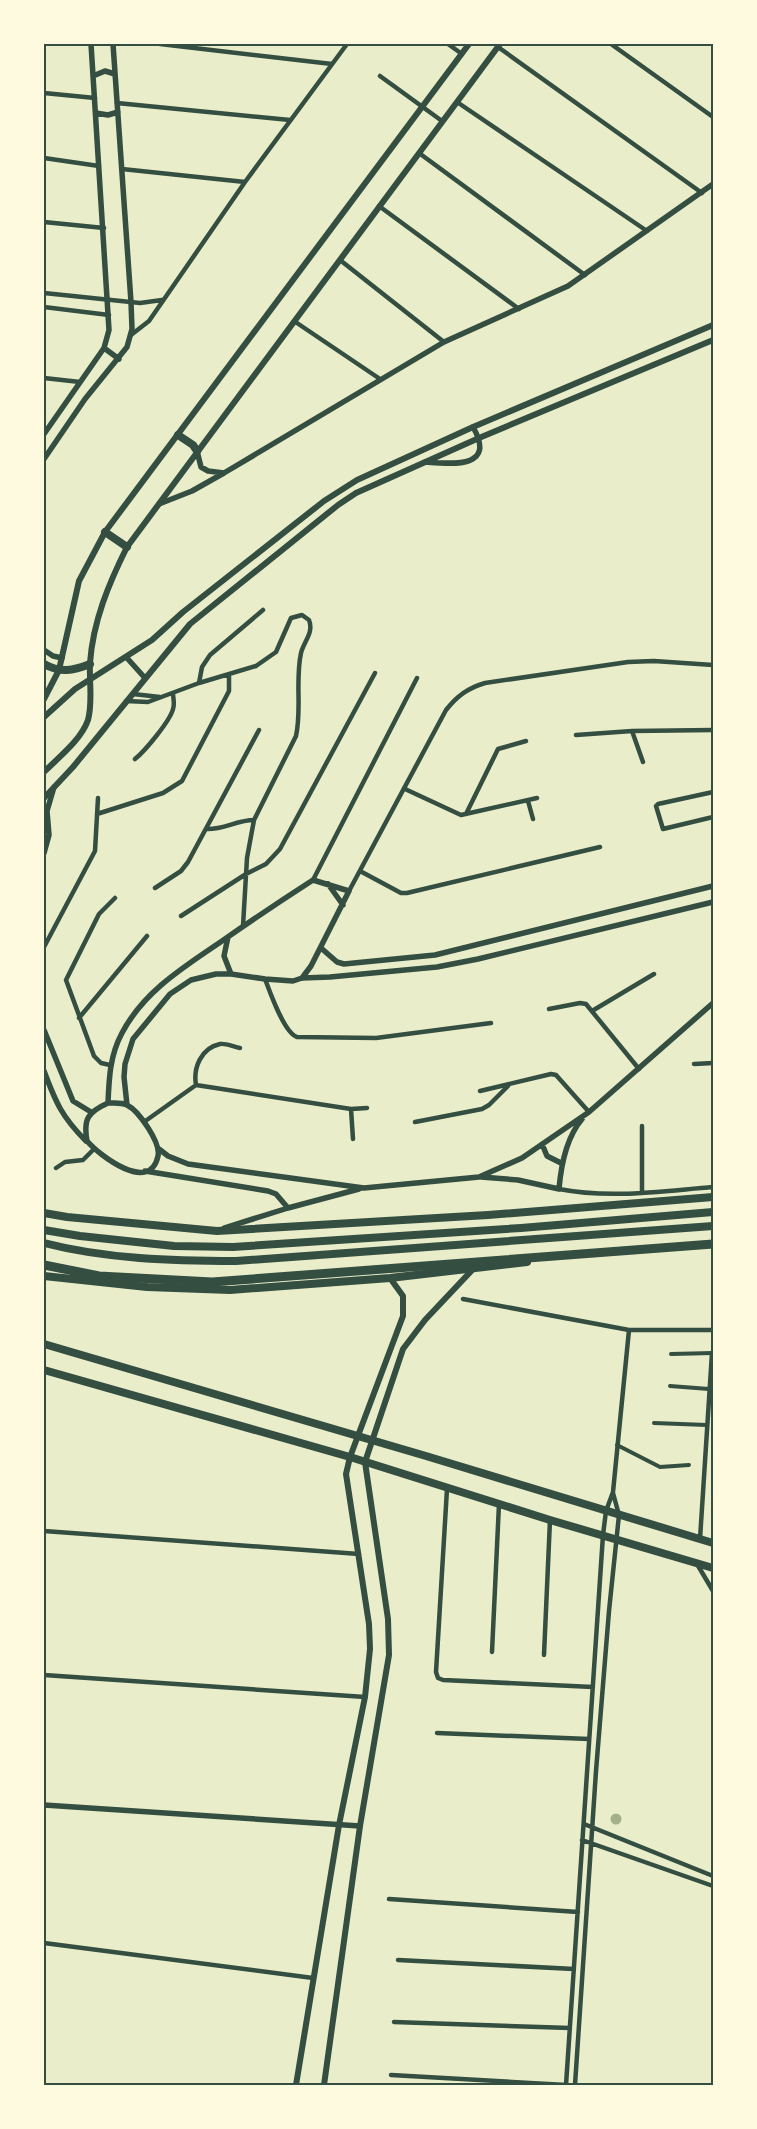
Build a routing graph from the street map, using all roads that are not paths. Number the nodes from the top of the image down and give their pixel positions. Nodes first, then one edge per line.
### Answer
1 (90, 44) edge
2 (113, 44) edge
3 (160, 44) edge
4 (347, 44) edge
5 (448, 44) edge
6 (469, 44) edge
7 (610, 44) edge
8 (499, 45) edge
9 (462, 54) junction
10 (332, 64) junction
11 (115, 74) junction
12 (93, 76) junction
13 (380, 76) dead end
14 (44, 93) edge
15 (95, 98) junction
16 (457, 102) junction
17 (117, 104) junction
18 (423, 108) junction
19 (118, 112) junction
20 (96, 113) junction
21 (713, 117) edge
22 (290, 120) junction
23 (442, 121) junction
24 (419, 153) junction
25 (44, 158) edge
26 (99, 166) junction
27 (122, 169) junction
28 (245, 182) junction
29 (713, 184) edge
30 (702, 193) junction
31 (380, 206) junction
32 (44, 222) edge
33 (104, 228) junction
34 (647, 231) junction
35 (340, 260) junction
36 (585, 275) junction
37 (44, 293) edge
38 (162, 300) junction
39 (109, 302) junction
40 (131, 302) junction
41 (44, 307) edge
42 (519, 309) junction
43 (110, 315) junction
44 (294, 321) junction
45 (713, 325) edge
46 (132, 335) junction
47 (713, 340) edge
48 (444, 342) junction
49 (104, 348) junction
50 (119, 359) junction
51 (44, 378) edge
52 (380, 379) junction
53 (80, 382) junction
54 (473, 427) junction
55 (44, 434) edge
56 (178, 435) junction
57 (479, 438) junction
58 (197, 451) junction
59 (44, 459) edge
60 (424, 462) junction
61 (224, 472) junction
62 (159, 504) junction
63 (105, 532) junction
64 (128, 547) junction
65 (263, 610) dead end
66 (44, 650) edge
67 (62, 658) junction
68 (126, 658) junction
69 (44, 664) edge
70 (90, 664) junction
71 (713, 665) edge
72 (59, 670) junction
73 (375, 673) dead end
74 (230, 674) junction
75 (145, 678) junction
76 (417, 678) dead end
77 (89, 679) junction
78 (199, 684) junction
79 (172, 693) junction
80 (132, 694) junction
81 (161, 697) junction
82 (44, 698) edge
83 (126, 701) junction
84 (44, 717) edge
85 (259, 730) dead end
86 (713, 730) edge
87 (632, 731) junction
88 (576, 735) dead end
89 (526, 741) dead end
90 (135, 759) dead end
91 (643, 762) dead end
92 (44, 772) edge
93 (54, 787) junction
94 (405, 789) junction
95 (713, 792) edge
96 (44, 798) edge
97 (98, 798) dead end
98 (537, 798) dead end
99 (528, 801) junction
100 (97, 814) junction
101 (466, 814) junction
102 (713, 817) edge
103 (533, 819) dead end
104 (254, 820) junction
105 (45, 822) edge
106 (206, 829) junction
107 (600, 847) dead end
108 (44, 853) edge
109 (360, 871) junction
110 (246, 874) junction
111 (313, 880) junction
112 (328, 884) junction
113 (713, 886) edge
114 (155, 888) dead end
115 (350, 891) junction
116 (115, 898) dead end
117 (713, 902) edge
118 (343, 905) junction
119 (181, 916) dead end
120 (242, 926) junction
121 (148, 936) dead end
122 (228, 937) junction
123 (44, 947) edge
124 (320, 948) junction
125 (231, 974) junction
126 (654, 974) dead end
127 (302, 978) junction
128 (265, 979) junction
129 (713, 1003) edge
130 (549, 1009) dead end
131 (592, 1011) junction
132 (79, 1018) junction
133 (491, 1023) dead end
134 (44, 1030) edge
135 (240, 1048) dead end
136 (713, 1063) edge
137 (694, 1064) dead end
138 (110, 1065) junction
139 (639, 1069) junction
140 (44, 1071) edge
141 (196, 1085) junction
142 (509, 1085) junction
143 (480, 1091) dead end
144 (108, 1103) junction
145 (127, 1105) junction
146 (367, 1108) dead end
147 (351, 1109) junction
148 (92, 1112) junction
149 (588, 1112) junction
150 (144, 1122) junction
151 (415, 1122) dead end
152 (642, 1126) dead end
153 (353, 1139) dead end
154 (87, 1141) junction
155 (542, 1144) junction
156 (94, 1149) junction
157 (159, 1149) junction
158 (562, 1163) junction
159 (56, 1168) dead end
160 (145, 1171) junction
161 (479, 1177) junction
162 (713, 1187) edge
163 (364, 1188) junction
164 (559, 1189) junction
165 (642, 1193) junction
166 (713, 1197) edge
167 (288, 1208) junction
168 (713, 1212) edge
169 (44, 1213) edge
170 (713, 1226) edge
171 (44, 1230) edge
172 (217, 1231) junction
173 (44, 1243) edge
174 (713, 1244) edge
175 (713, 1248) edge
176 (44, 1266) edge
177 (476, 1267) junction
178 (44, 1276) edge
179 (390, 1278) junction
180 (463, 1299) dead end
181 (629, 1330) junction
182 (713, 1330) edge
183 (44, 1344) edge
184 (712, 1353) edge
185 (671, 1354) dead end
186 (44, 1370) edge
187 (670, 1386) dead end
188 (709, 1389) junction
189 (654, 1423) dead end
190 (707, 1425) junction
191 (358, 1437) junction
192 (706, 1438) junction
193 (713, 1438) edge
194 (372, 1441) junction
195 (617, 1445) junction
196 (350, 1457) junction
197 (365, 1462) junction
198 (689, 1465) dead end
199 (447, 1488) junction
200 (613, 1492) junction
201 (499, 1503) junction
202 (606, 1511) junction
203 (619, 1515) junction
204 (550, 1520) junction
205 (44, 1531) edge
206 (603, 1535) junction
207 (616, 1539) junction
208 (700, 1539) junction
209 (713, 1543) edge
210 (359, 1554) junction
211 (696, 1563) junction
212 (713, 1568) edge
213 (713, 1591) edge
214 (492, 1652) dead end
215 (544, 1655) dead end
216 (44, 1674) edge
217 (593, 1687) junction
218 (365, 1697) junction
219 (437, 1734) dead end
220 (589, 1739) junction
221 (44, 1805) edge
222 (584, 1824) junction
223 (340, 1825) junction
224 (360, 1826) junction
225 (593, 1829) junction
226 (582, 1840) junction
227 (592, 1843) junction
228 (713, 1876) edge
229 (713, 1886) edge
230 (389, 1899) dead end
231 (578, 1912) junction
232 (44, 1943) edge
233 (398, 1960) dead end
234 (574, 1969) junction
235 (313, 1978) junction
236 (394, 2022) dead end
237 (570, 2028) junction
238 (391, 2075) dead end
239 (296, 2085) edge
240 (324, 2085) edge
241 (566, 2085) edge
242 (575, 2085) edge

1 - 12 street
2 - 11 street
3 - 10 street
4 - 10 street
5 - 9 street
6 - 9 main road
7 - 21 street
8 - 16 main road
8 - 30 street
9 - 18 main road
10 - 22 street
11 - 12 street
11 - 17 street
12 - 15 street
13 - 18 street
14 - 15 street
15 - 20 street
16 - 23 main road
16 - 34 street
17 - 19 street
17 - 22 street
18 - 23 street
18 - 56 main road
19 - 20 street
19 - 27 street
20 - 26 street
22 - 28 street
23 - 24 main road
24 - 31 main road
24 - 36 street
25 - 26 street
26 - 33 street
27 - 28 street
27 - 40 street
28 - 38 street
29 - 30 street
30 - 34 street
31 - 35 main road
31 - 42 street
32 - 33 street
33 - 39 street
34 - 36 street
35 - 44 main road
35 - 48 street
36 - 42 street
37 - 39 street
38 - 40 street
38 - 46 street
39 - 40 street
39 - 43 street
40 - 46 street
41 - 43 street
42 - 48 street
43 - 49 street
44 - 52 street
44 - 58 main road
45 - 54 main road
46 - 50 street
47 - 57 main road
48 - 52 street
49 - 50 street
49 - 53 street
50 - 59 street
51 - 53 street
52 - 61 street
53 - 55 street
54 - 57 street
54 - 68 main road
56 - 58 main road
56 - 63 main road
57 - 60 main road
57 - 60 street
58 - 61 street
58 - 62 main road
60 - 75 main road
61 - 62 street
62 - 64 main road
63 - 64 main road
63 - 67 main road
64 - 70 main road
65 - 78 street
66 - 67 street
67 - 72 main road
68 - 75 street
68 - 77 main road
69 - 72 main road
70 - 72 main road
70 - 77 main road
71 - 94 street
72 - 82 main road
73 - 110 street
74 - 78 street
74 - 100 street
74 - 104 street
75 - 80 main road
76 - 111 street
77 - 84 main road
77 - 92 main road
78 - 79 street
79 - 81 street
79 - 90 street
80 - 81 street
80 - 83 main road
81 - 83 street
83 - 93 main road
85 - 106 street
86 - 87 street
87 - 88 street
87 - 91 street
89 - 101 street
93 - 96 main road
93 - 105 street
94 - 101 street
94 - 109 street
95 - 102 street
97 - 100 street
98 - 99 street
99 - 101 street
99 - 103 street
100 - 123 street
104 - 106 street
104 - 110 street
105 - 108 street
106 - 114 street
107 - 109 street
109 - 115 street
110 - 119 street
110 - 120 street
111 - 112 street
111 - 120 street
112 - 115 street
112 - 118 street
113 - 124 street
115 - 118 street
116 - 132 street
117 - 127 street
118 - 124 street
120 - 122 street
121 - 132 street
122 - 125 street
122 - 138 street
124 - 127 street
125 - 128 street
125 - 145 street
126 - 131 street
127 - 128 street
128 - 133 street
129 - 139 street
130 - 131 street
131 - 139 street
132 - 138 street
134 - 148 street
135 - 141 street
136 - 137 street
138 - 144 street
139 - 149 street
140 - 154 street
141 - 147 street
141 - 150 street
142 - 143 street
142 - 149 street
142 - 151 street
144 - 145 street
144 - 148 street
145 - 150 street
146 - 147 street
147 - 153 street
148 - 154 street
149 - 155 street
149 - 158 street
150 - 157 street
152 - 165 street
154 - 156 street
155 - 158 street
155 - 161 street
156 - 159 street
156 - 160 street
157 - 160 street
157 - 163 street
158 - 164 street
160 - 167 street
161 - 163 street
161 - 164 street
162 - 165 street
163 - 167 street
164 - 165 street
166 - 172 main road
167 - 172 street
168 - 171 main road
169 - 172 main road
170 - 173 main road
174 - 176 highway
175 - 177 main road
177 - 179 main road
177 - 194 main road
178 - 179 main road
179 - 191 main road
180 - 181 street
181 - 182 street
181 - 195 street
183 - 191 main road
184 - 185 street
184 - 188 street
186 - 196 main road
187 - 188 street
188 - 190 street
189 - 190 street
190 - 192 street
191 - 194 main road
191 - 196 main road
192 - 193 street
192 - 208 street
194 - 197 main road
194 - 202 main road
195 - 198 street
195 - 200 street
196 - 197 main road
196 - 210 main road
197 - 199 main road
197 - 224 main road
199 - 201 main road
199 - 217 street
200 - 202 street
200 - 203 street
201 - 204 main road
201 - 214 street
202 - 203 main road
202 - 206 street
203 - 207 street
203 - 208 main road
204 - 206 main road
204 - 215 street
205 - 210 street
206 - 207 main road
206 - 217 street
207 - 211 main road
207 - 225 street
208 - 209 main road
210 - 218 main road
211 - 212 main road
211 - 213 street
216 - 218 street
217 - 220 street
218 - 223 main road
219 - 220 street
220 - 222 street
221 - 223 street
222 - 225 street
222 - 226 street
223 - 224 street
223 - 235 main road
224 - 240 main road
225 - 227 street
225 - 228 street
226 - 227 street
226 - 231 street
227 - 229 street
227 - 242 street
230 - 231 street
231 - 234 street
232 - 235 street
233 - 234 street
234 - 237 street
235 - 239 main road
236 - 237 street
237 - 241 street
238 - 241 street

